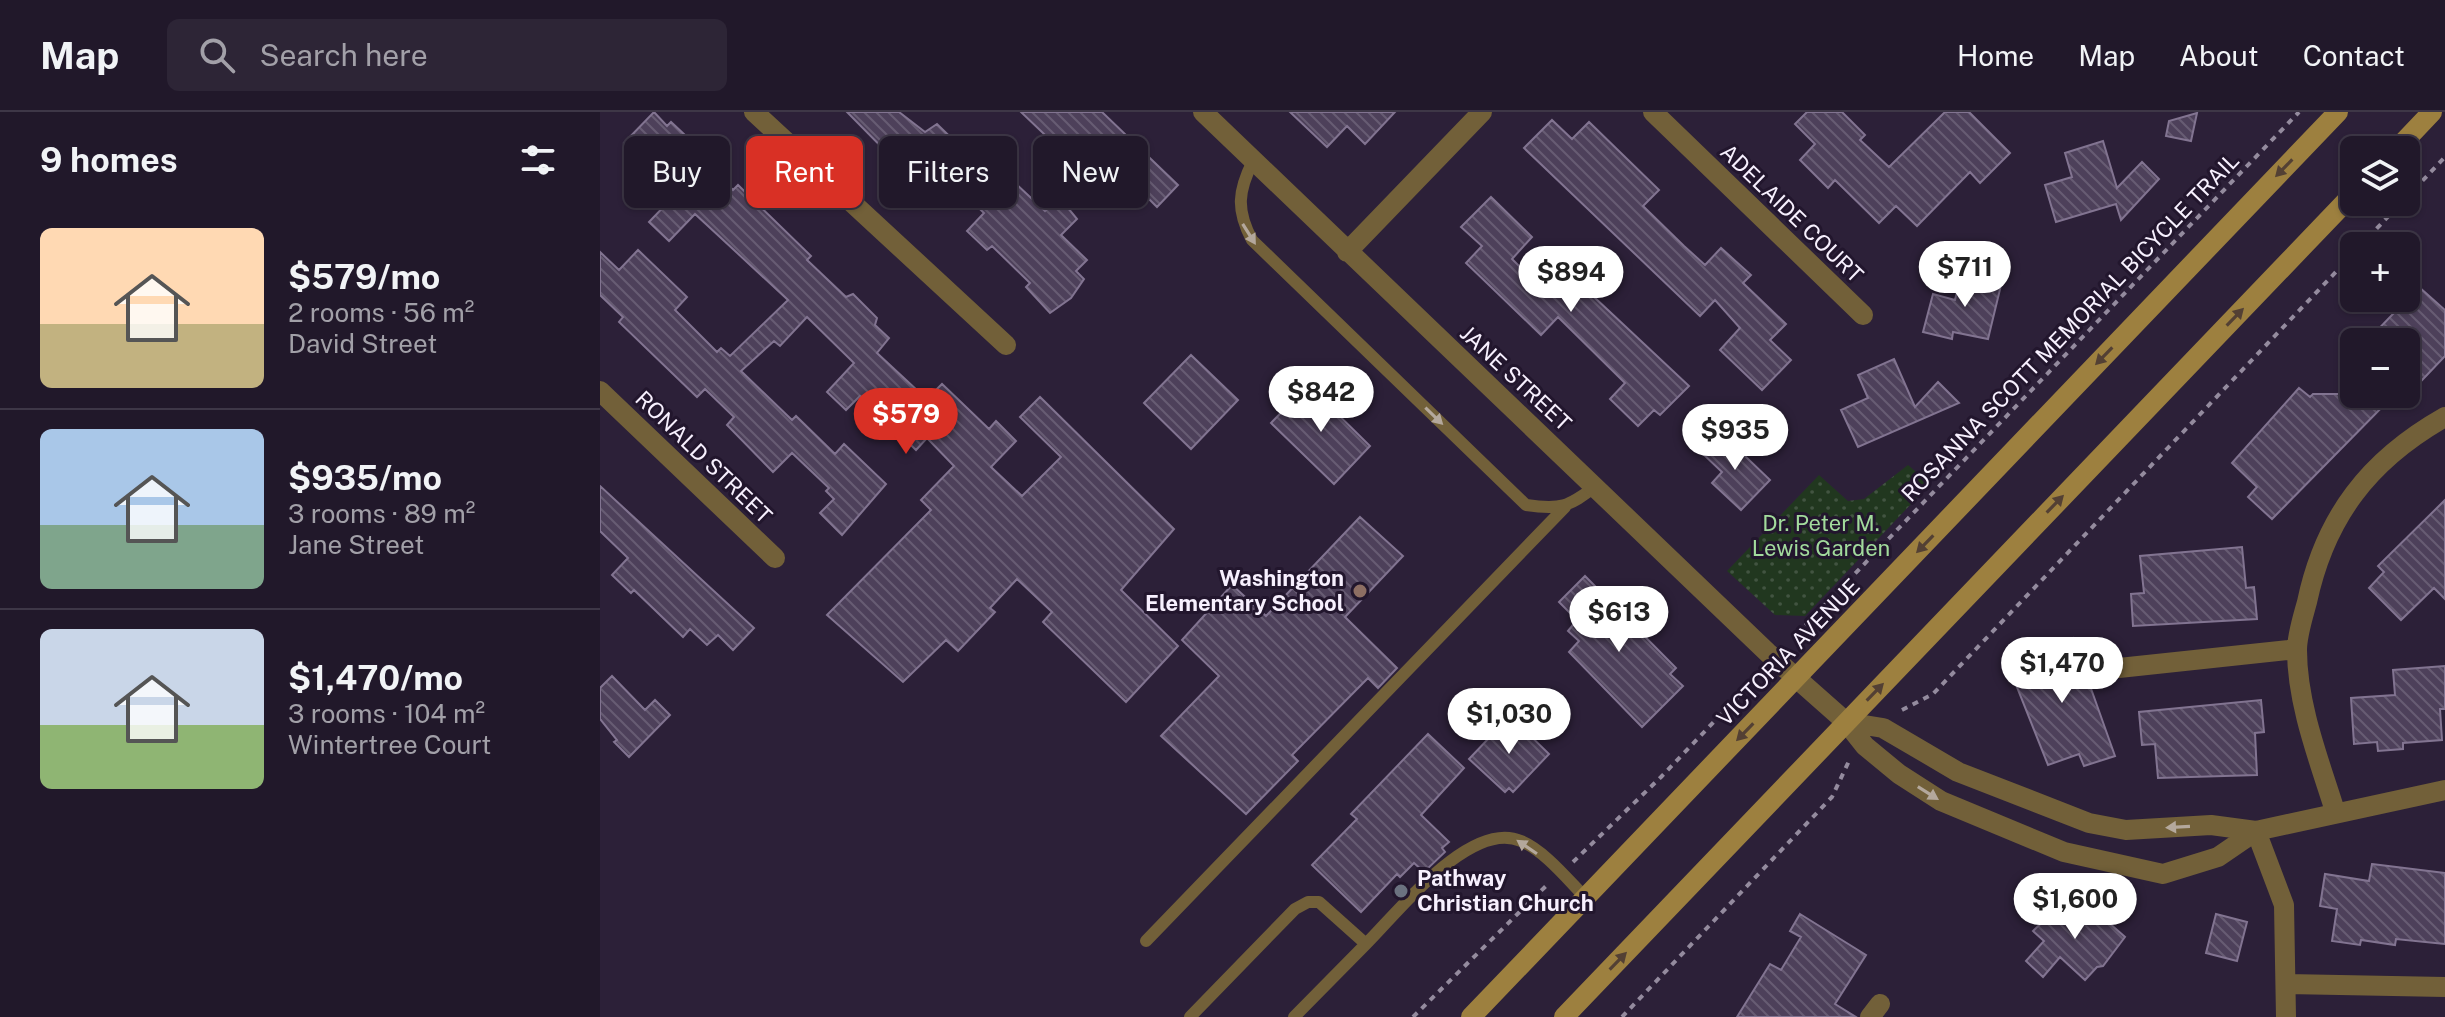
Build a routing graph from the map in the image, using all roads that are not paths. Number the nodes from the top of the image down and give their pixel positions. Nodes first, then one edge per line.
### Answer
1 (754, 112) edge
2 (1203, 112) edge
3 (1482, 112) edge
4 (1653, 112) edge
5 (2338, 112) edge
6 (2432, 112) edge
7 (2409, 136) edge
8 (1253, 161) junction
9 (2340, 208) edge
10 (1347, 252) junction
11 (1863, 315) dead end
12 (1006, 345) dead end
13 (600, 391) edge
14 (2445, 417) edge
15 (1596, 486) junction
16 (1565, 507) junction
17 (775, 558) dead end
18 (2297, 649) junction
19 (2119, 668) dead end
20 (1796, 678) junction
21 (1846, 722) junction
22 (2445, 790) edge
23 (2335, 811) junction
24 (2256, 831) junction
25 (1586, 898) junction
26 (1146, 941) dead end
27 (1366, 944) junction
28 (2287, 984) junction
29 (2445, 987) edge
30 (1190, 1017) edge
31 (1294, 1017) edge
32 (1471, 1017) edge
33 (1564, 1017) edge
34 (2286, 1017) edge

1 - 12 street
2 - 8 street, JANE STREET
3 - 10 street
4 - 11 street, ADELAIDE COURT
5 -> 20 main road, VICTORIA AVENUE
6 - 7 main road
8 - 10 street, JANE STREET
8 -> 16 lane
21 -> 9 main road
10 - 15 street, JANE STREET
13 - 17 street, RONALD STREET
14 - 18 street
15 - 16 lane
15 - 20 street, JANE STREET
16 - 26 lane
18 - 19 street
18 - 23 street
20 - 21 street, JANE STREET
20 -> 25 main road, VICTORIA AVENUE
24 -> 21 street
21 -> 24 street, JANE STREET
33 -> 21 main road
22 - 23 street
23 - 24 street
24 - 28 street
25 -> 27 lane
25 - 32 main road, VICTORIA AVENUE
27 - 30 lane
27 - 31 lane
28 - 29 street
28 - 34 street

